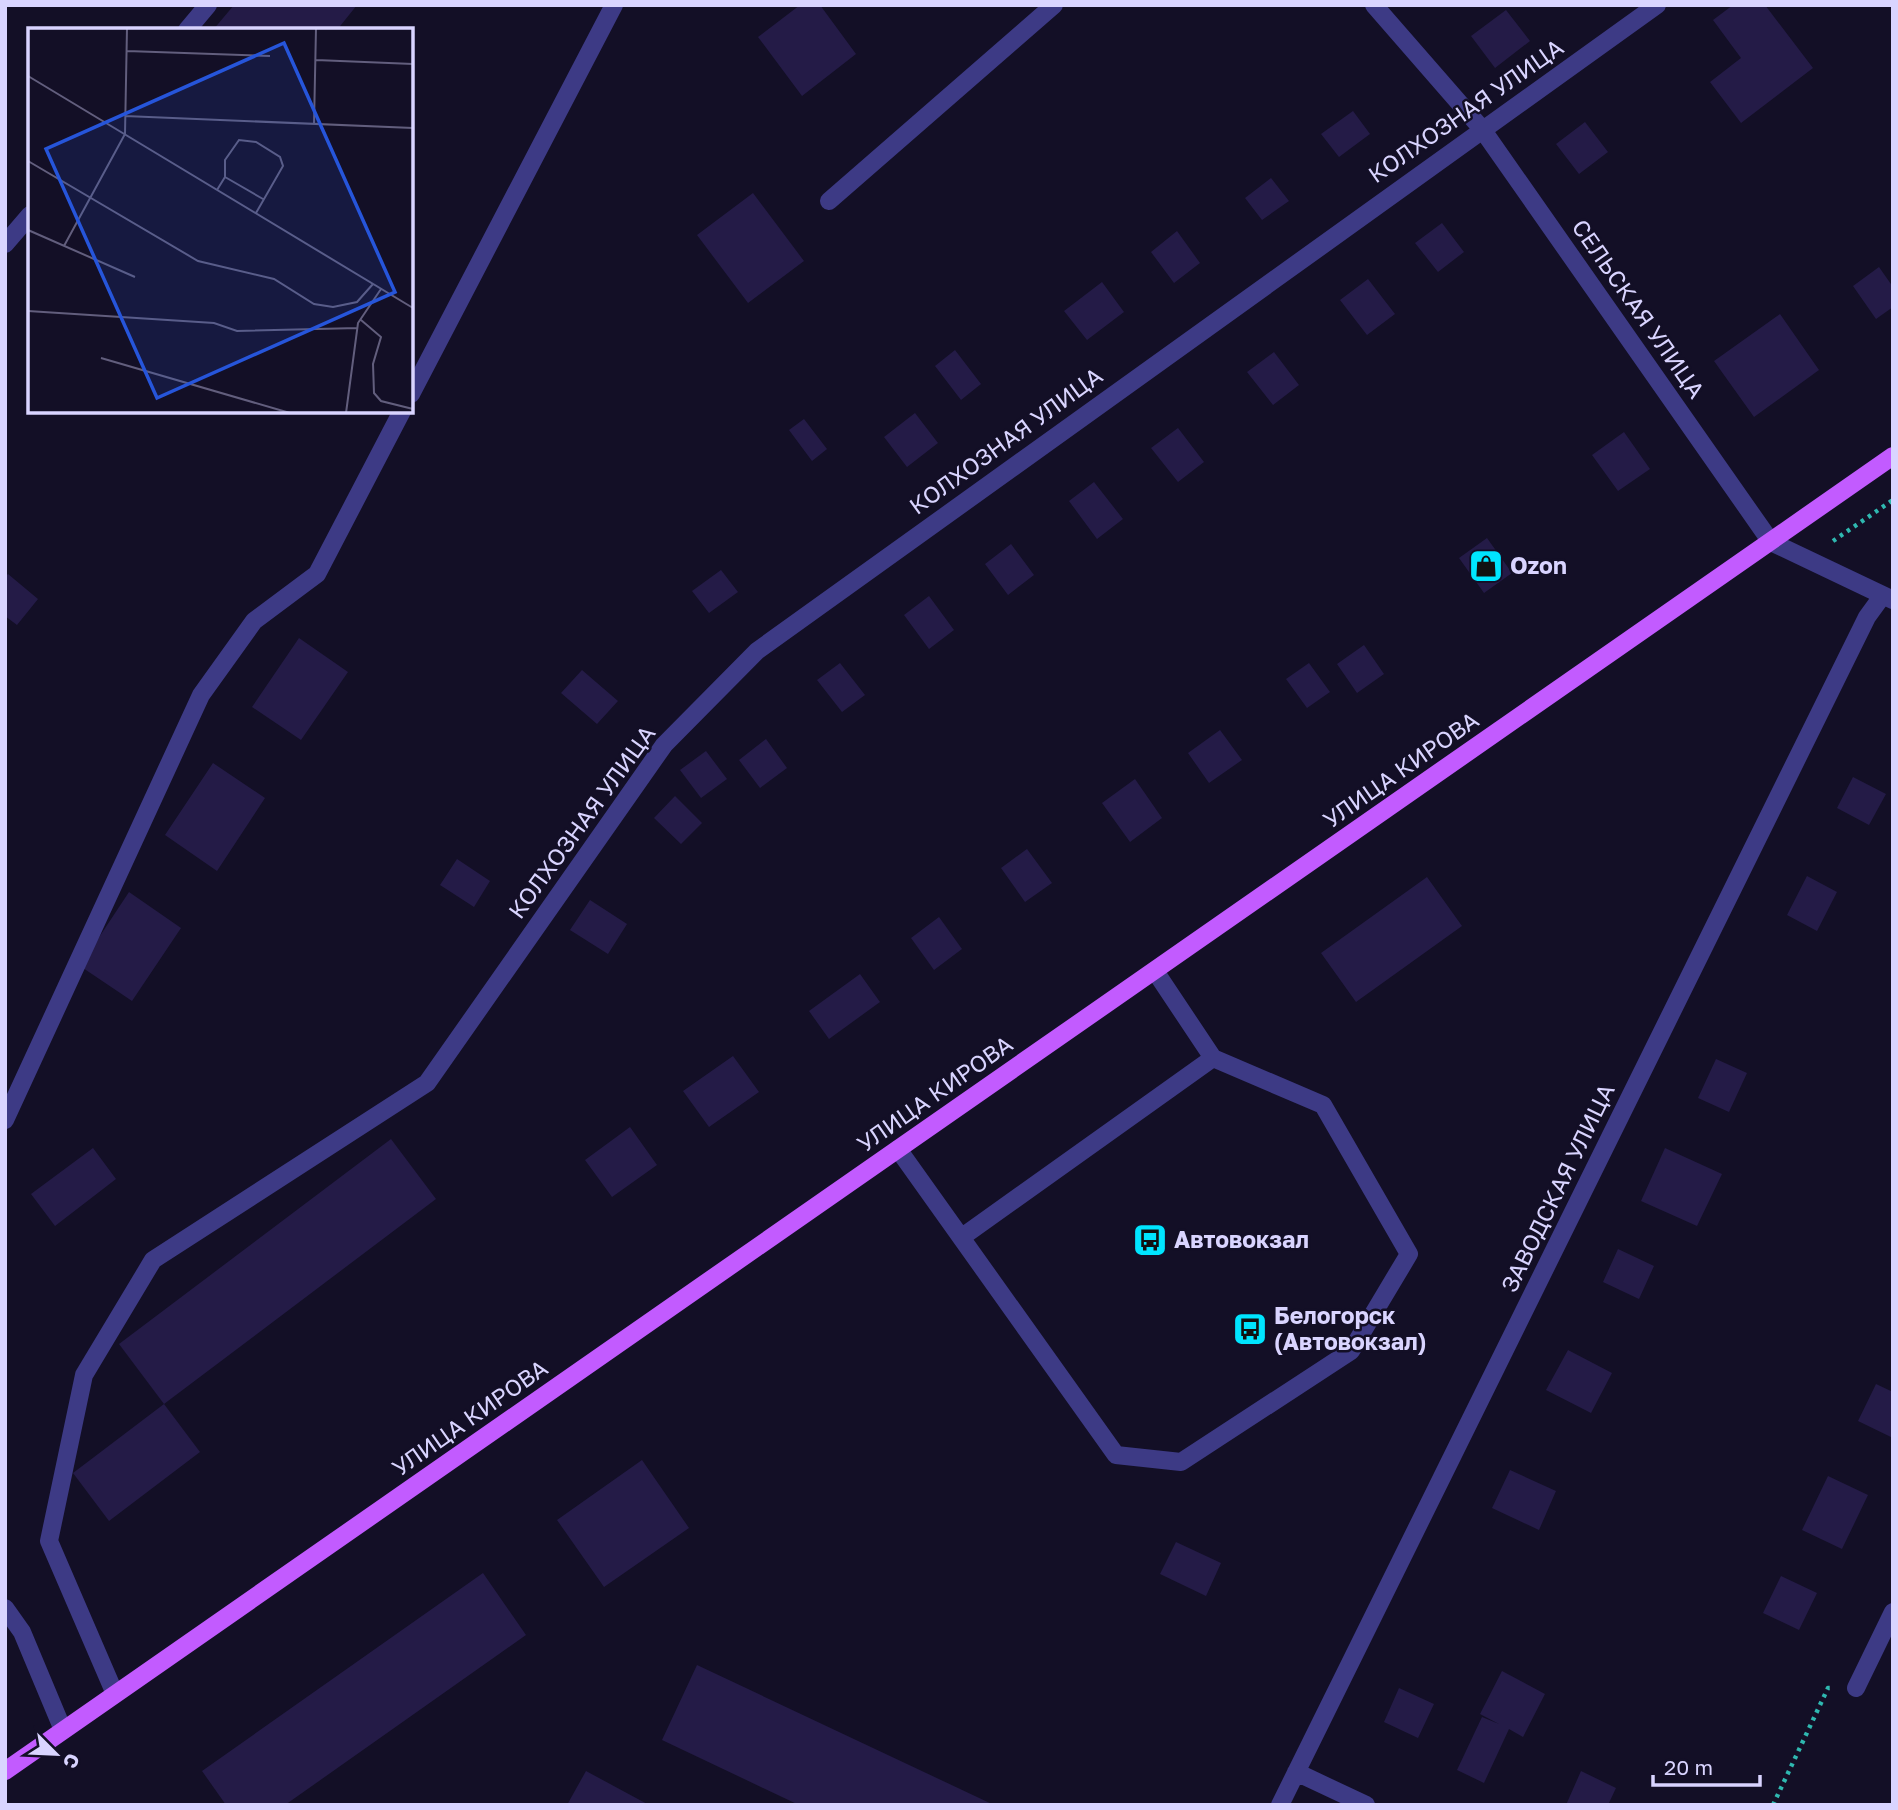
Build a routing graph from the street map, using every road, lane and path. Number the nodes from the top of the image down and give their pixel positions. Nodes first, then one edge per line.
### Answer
1 (208, 5) edge
2 (614, 5) edge
3 (1054, 5) edge
4 (1374, 5) edge
5 (1657, 5) edge
6 (189, 28) edge
7 (1482, 129) junction
8 (829, 201) dead end
9 (28, 217) edge
10 (5, 244) edge
11 (413, 390) edge
12 (401, 413) edge
13 (1893, 456) edge
14 (1893, 500) edge
15 (1771, 542) junction
16 (1807, 559) junction
17 (1888, 597) edge
18 (1155, 971) junction
19 (1213, 1058) junction
20 (5, 1121) edge
21 (898, 1149) junction
22 (962, 1237) junction
23 (5, 1608) edge
24 (1893, 1612) edge
25 (1856, 1688) joint
26 (115, 1694) junction
27 (63, 1730) junction
28 (5, 1771) edge
29 (1296, 1772) junction
30 (1280, 1805) edge
31 (1366, 1805) edge
32 (1773, 1805) edge

1 - 6 street
2 - 11 street
3 - 8 street
4 - 7 street, СЕЛЬСКАЯ УЛИЦА
5 - 7 street, КОЛХОЗНАЯ УЛИЦА
7 - 15 street, СЕЛЬСКАЯ УЛИЦА
7 - 26 street, КОЛХОЗНАЯ УЛИЦА
9 - 10 street
12 - 20 street
13 - 15 main road, УЛИЦА КИРОВА
14 - 16 path
15 - 16 street, СЕЛЬСКАЯ УЛИЦА
15 - 18 main road, УЛИЦА КИРОВА
16 - 17 street, СЕЛЬСКАЯ УЛИЦА
17 - 29 street, ЗАВОДСКАЯ УЛИЦА
18 - 19 street
18 - 21 main road, УЛИЦА КИРОВА
19 - 22 street
19 - 22 street
21 - 22 street
21 - 26 main road, УЛИЦА КИРОВА
23 - 27 street
24 - 25 street
25 - 32 path
26 - 27 main road, УЛИЦА КИРОВА
27 - 28 main road, УЛИЦА КИРОВА
29 - 30 street, ЗАВОДСКАЯ УЛИЦА
29 - 31 street

